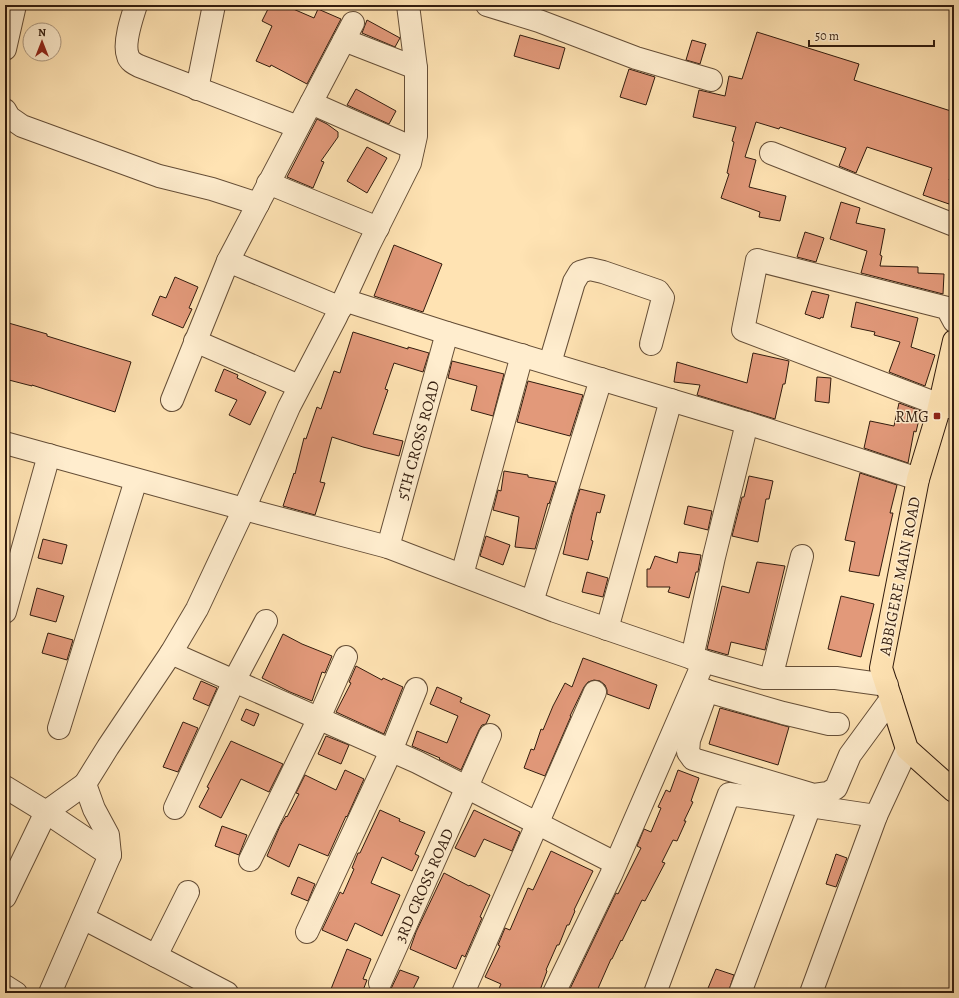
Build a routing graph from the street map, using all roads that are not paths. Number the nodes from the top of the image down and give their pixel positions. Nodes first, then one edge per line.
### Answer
1 (15, 5) edge
2 (136, 5) edge
3 (214, 5) edge
4 (408, 5) edge
5 (487, 5) edge
6 (5, 49) edge
7 (416, 68) junction
8 (711, 80) dead end
9 (198, 89) junction
10 (311, 103) junction
11 (5, 110) edge
12 (298, 126) junction
13 (413, 148) junction
14 (771, 153) dead end
15 (268, 183) junction
16 (258, 204) junction
17 (954, 225) edge
18 (378, 228) junction
19 (228, 262) junction
20 (342, 304) junction
21 (954, 321) edge
22 (447, 333) junction
23 (195, 341) junction
24 (954, 341) edge
25 (651, 344) dead end
26 (522, 355) junction
27 (550, 363) junction
28 (601, 379) junction
29 (299, 386) junction
30 (172, 400) dead end
31 (671, 400) junction
32 (947, 406) edge
33 (747, 423) junction
34 (5, 443) edge
35 (49, 455) junction
36 (918, 479) junction
37 (136, 480) junction
38 (244, 509) junction
39 (388, 547) junction
40 (802, 556) dead end
41 (462, 575) junction
42 (532, 602) junction
43 (5, 612) edge
44 (266, 621) dead end
45 (607, 629) junction
46 (171, 653) junction
47 (346, 657) dead end
48 (698, 660) junction
49 (771, 678) junction
50 (234, 681) junction
51 (700, 688) junction
52 (416, 689) dead end
53 (595, 692) dead end
54 (889, 692) junction
55 (319, 718) junction
56 (838, 724) dead end
57 (59, 728) dead end
58 (490, 735) dead end
59 (907, 749) junction
60 (391, 750) junction
61 (86, 784) junction
62 (5, 787) edge
63 (467, 787) junction
64 (954, 791) edge
65 (810, 806) junction
66 (175, 808) dead end
67 (46, 812) junction
68 (876, 816) junction
69 (538, 823) junction
70 (110, 854) junction
71 (250, 860) dead end
72 (616, 862) junction
73 (188, 892) dead end
74 (5, 897) edge
75 (83, 918) junction
76 (307, 932) dead end
77 (156, 956) junction
78 (380, 983) dead end
79 (5, 986) edge
80 (16, 993) edge
81 (50, 993) edge
82 (227, 993) edge
83 (463, 993) edge
84 (554, 993) edge
85 (655, 993) edge
86 (740, 993) edge
87 (811, 993) edge

1 - 6 street
2 - 9 street
3 - 9 street
4 - 7 street
5 - 8 street
7 - 10 street
7 - 13 street
9 - 12 street
10 - 12 street
10 - 13 street
11 - 16 street
12 - 15 street
13 - 18 street
14 - 17 street
15 - 16 street
15 - 18 street
16 - 19 street
18 - 20 street
19 - 20 street
19 - 23 street
20 - 22 street
20 - 29 street
21 - 32 street
22 - 26 street
22 - 39 street, 5TH CROSS ROAD
23 - 29 street
23 - 30 street
24 - 32 main road, ABBIGERE MAIN ROAD
25 - 27 street
26 - 27 street
26 - 41 street
27 - 28 street
28 - 31 street
28 - 42 street
29 - 38 street
31 - 33 street
31 - 45 street
32 - 36 main road, ABBIGERE MAIN ROAD
33 - 36 street
33 - 48 street
34 - 35 street
35 - 37 street
35 - 43 street
36 - 54 main road, ABBIGERE MAIN ROAD
37 - 38 street
37 - 57 street
38 - 39 street
38 - 46 street
39 - 41 street
40 - 49 street
41 - 42 street
42 - 45 street
44 - 50 street
45 - 48 street
46 - 50 street
46 - 61 street
47 - 55 street
48 - 49 street
48 - 51 street
49 - 54 street
50 - 55 street
50 - 66 street
51 - 54 street
51 - 56 street
51 - 72 street
52 - 60 street
53 - 69 street
54 - 59 main road, ABBIGERE MAIN ROAD
55 - 60 street
55 - 71 street
58 - 63 street, 3RD CROSS ROAD
59 - 64 main road
59 - 68 street
60 - 63 street
60 - 76 street
61 - 67 street
61 - 70 street
62 - 67 street
63 - 69 street
63 - 78 street, 3RD CROSS ROAD
65 - 68 street
65 - 85 street
65 - 86 street
67 - 70 street
67 - 74 street
68 - 87 street
69 - 72 street
69 - 83 street
70 - 75 street
72 - 84 street
73 - 77 street
75 - 77 street
75 - 81 street
77 - 82 street
79 - 80 street

